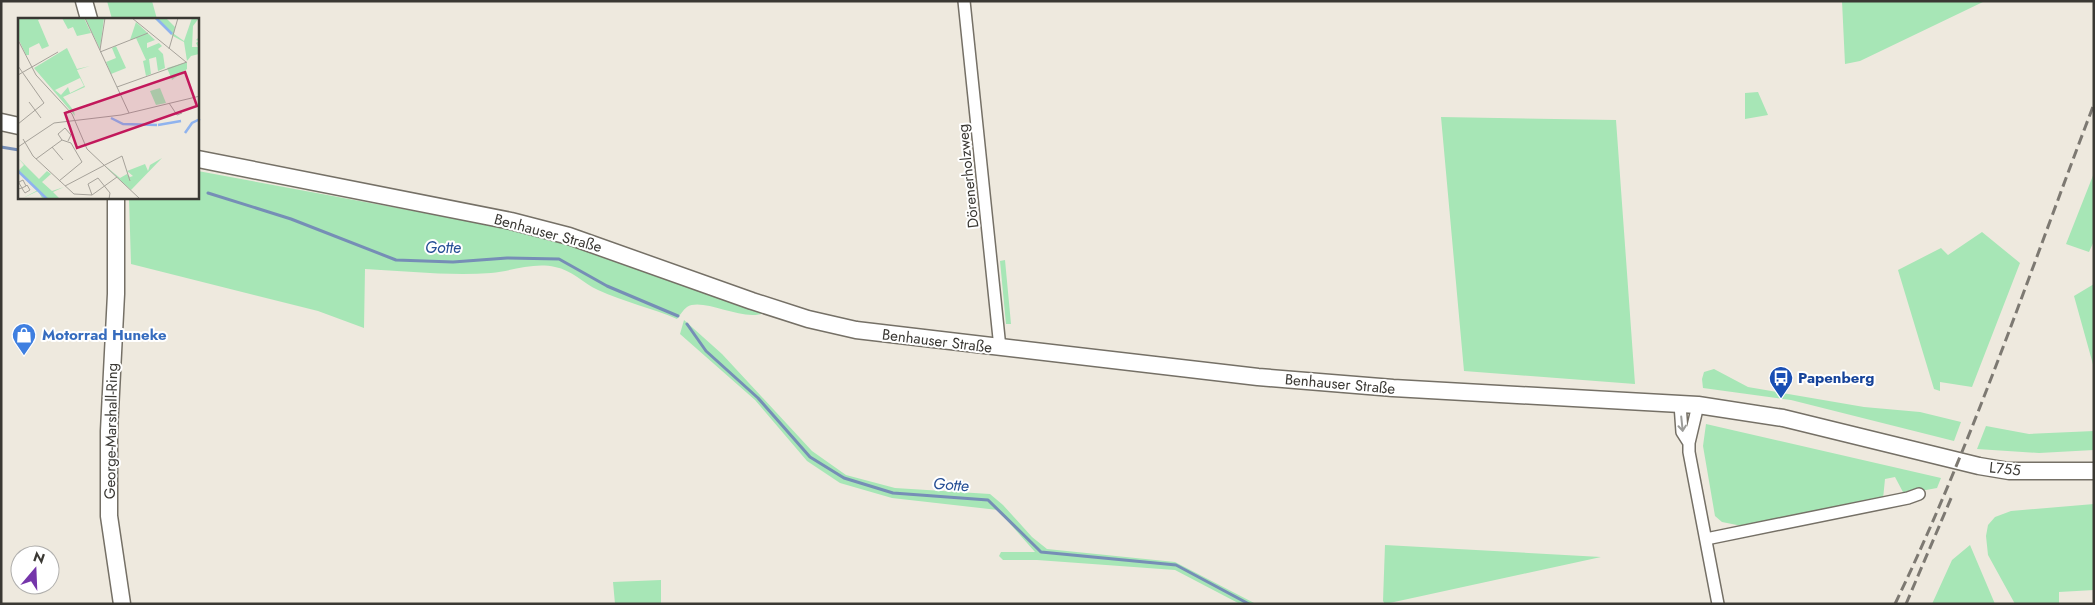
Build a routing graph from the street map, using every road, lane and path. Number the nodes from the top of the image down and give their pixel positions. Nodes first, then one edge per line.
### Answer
1 (84, 1) edge
2 (964, 1) edge
3 (89, 18) edge
4 (1, 122) edge
5 (18, 126) edge
6 (199, 159) edge
7 (116, 199) edge
8 (1000, 348) junction
9 (1680, 404) junction
10 (1698, 405) junction
11 (1689, 443) junction
12 (1900, 446) joint
13 (2094, 471) edge
14 (1919, 494) dead end
15 (1706, 540) junction
16 (122, 604) edge
17 (1718, 604) edge

1 - 3 main road
2 - 8 street, Dörenerholzweg
4 - 5 main road
6 - 8 main road, Benhauser Straße
7 - 16 main road, George-Marshall-Ring
8 - 9 main road, Benhauser Straße
9 - 10 main road, Benhauser Straße
9 -> 11 street
10 - 11 street
10 - 12 main road, Benhauser Straße
11 - 15 street
12 - 13 main road, L755
14 - 15 street
15 - 17 street

